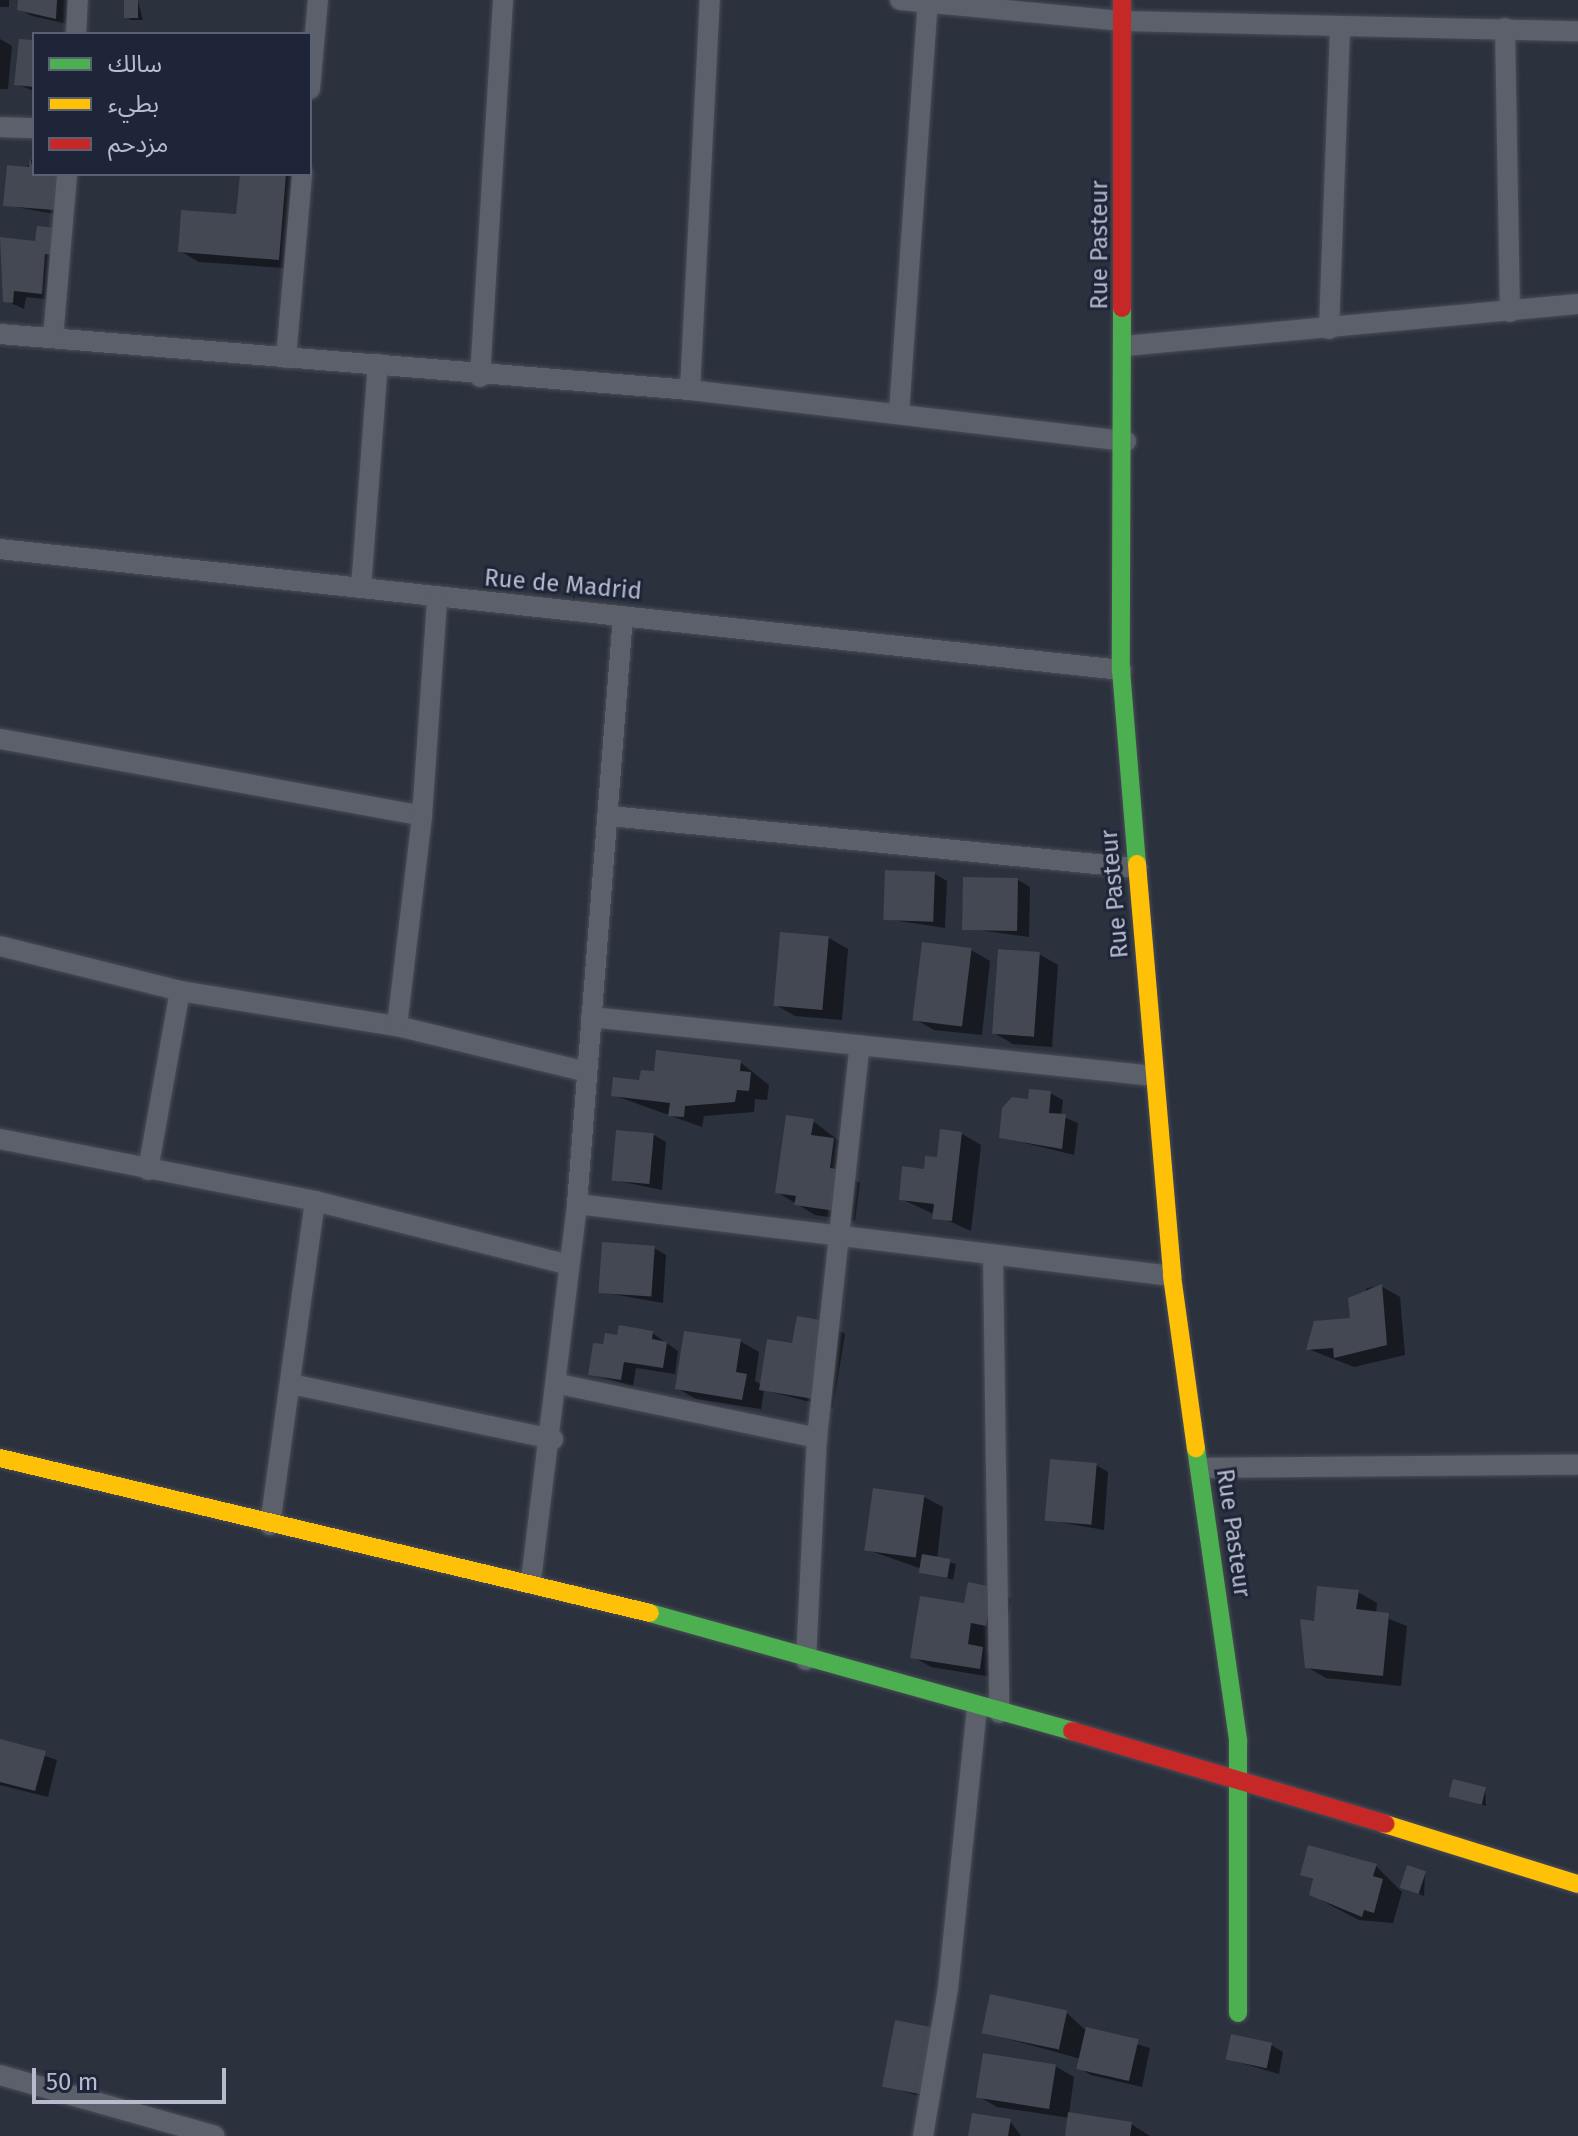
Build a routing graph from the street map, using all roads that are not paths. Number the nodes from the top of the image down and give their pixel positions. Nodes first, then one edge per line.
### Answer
1 (78, 0) edge
2 (318, 0) edge
3 (503, 0) edge
4 (710, 0) edge
5 (900, 0) edge
6 (928, 3) junction
7 (1122, 10) edge
8 (1340, 26) junction
9 (1505, 28) junction
10 (1578, 31) edge
11 (76, 32) edge
12 (312, 67) edge
13 (0, 127) edge
14 (32, 128) edge
15 (67, 176) edge
16 (302, 176) edge
17 (1578, 304) edge
18 (1510, 312) junction
19 (1329, 329) junction
20 (0, 334) edge
21 (53, 338) junction
22 (1124, 346) junction
23 (286, 358) junction
24 (378, 364) junction
25 (480, 377) junction
26 (690, 390) junction
27 (899, 413) junction
28 (1126, 441) junction
29 (0, 549) edge
30 (361, 588) junction
31 (437, 600) junction
32 (623, 616) junction
33 (1121, 670) junction
34 (0, 739) edge
35 (422, 816) junction
36 (610, 816) junction
37 (1137, 868) junction
38 (0, 946) edge
39 (180, 991) junction
40 (591, 1017) junction
41 (397, 1026) junction
42 (860, 1045) junction
43 (587, 1072) junction
44 (1154, 1076) junction
45 (0, 1139) edge
46 (148, 1170) junction
47 (315, 1201) junction
48 (577, 1204) junction
49 (837, 1237) junction
50 (993, 1255) junction
51 (569, 1265) junction
52 (1172, 1276) junction
53 (291, 1384) junction
54 (559, 1384) junction
55 (817, 1438) junction
56 (553, 1439) junction
57 (0, 1458) edge
58 (1578, 1465) edge
59 (1200, 1468) junction
60 (270, 1525) junction
61 (531, 1580) junction
62 (806, 1660) junction
63 (977, 1706) junction
64 (999, 1713) junction
65 (1240, 1780) junction
66 (1578, 1884) edge
67 (1238, 2013) dead end
68 (0, 2075) edge
69 (215, 2136) edge
70 (923, 2136) edge

1 - 11 street
2 - 12 street
3 - 25 street
4 - 26 street
5 - 6 street
6 - 7 street
6 - 27 street
7 - 8 street
7 - 22 street, Rue Pasteur
8 - 9 street
8 - 19 street
9 - 10 street
9 - 18 street
13 - 14 street
15 - 21 street
16 - 23 street
17 - 18 street
18 - 19 street
19 - 22 street
20 - 21 street
21 - 23 street
22 - 28 street, Rue Pasteur
23 - 24 street
24 - 25 street
24 - 30 street
25 - 26 street
26 - 27 street
27 - 28 street
28 - 33 street, Rue Pasteur
29 - 30 street, Rue de Madrid
30 - 31 street, Rue de Madrid
31 - 32 street, Rue de Madrid
31 - 35 street
32 - 33 street, Rue de Madrid
32 - 36 street
33 - 37 street, Rue Pasteur
34 - 35 street
35 - 41 street
36 - 37 street
36 - 40 street
37 - 44 street, Rue Pasteur
38 - 39 street
39 - 41 street
39 - 46 street
40 - 42 street
40 - 43 street
41 - 43 street
42 - 44 street
42 - 49 street
43 - 48 street
44 - 52 street, Rue Pasteur
45 - 46 street
46 - 47 street
47 - 51 street
47 - 53 street
48 - 49 street
48 - 51 street
49 - 50 street
49 - 55 street
50 - 52 street
50 - 64 street
51 - 54 street
52 - 59 street, Rue Pasteur
53 - 56 street
53 - 60 street
54 - 55 street
54 - 56 street
55 - 62 street
56 - 61 street
57 - 60 street
58 - 59 street
59 - 65 street, Rue Pasteur
60 - 61 street
61 - 62 street
62 - 63 street
63 - 64 street
63 - 70 street
64 - 65 street
65 - 66 street
65 - 67 street, Rue Pasteur
68 - 69 street

